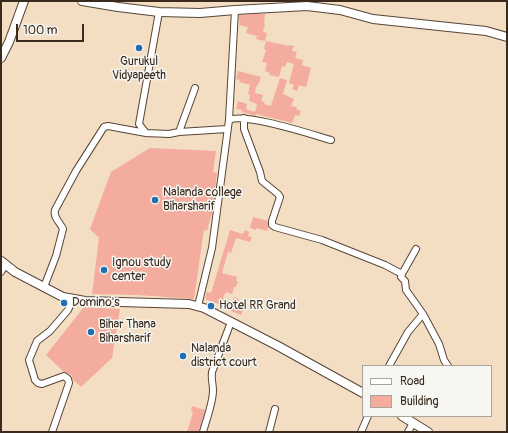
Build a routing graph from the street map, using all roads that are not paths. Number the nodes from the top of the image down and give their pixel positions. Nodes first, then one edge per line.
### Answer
1 (24, 1) edge
2 (82, 1) edge
3 (96, 2) edge
4 (129, 5) edge
5 (234, 10) junction
6 (159, 12) junction
7 (507, 37) edge
8 (1, 58) edge
9 (195, 88) dead end
10 (244, 118) junction
11 (229, 120) junction
12 (227, 129) junction
13 (179, 132) junction
14 (146, 133) junction
15 (331, 140) dead end
16 (416, 249) dead end
17 (3, 262) edge
18 (1, 272) edge
19 (402, 274) junction
20 (44, 287) junction
21 (74, 299) junction
22 (198, 306) junction
23 (423, 314) junction
24 (231, 322) junction
25 (390, 365) edge
26 (447, 365) edge
27 (362, 392) edge
28 (275, 408) dead end
29 (368, 417) edge
30 (404, 417) edge
31 (414, 423) junction
32 (52, 432) edge
33 (203, 432) edge
34 (269, 432) edge
35 (361, 432) edge
36 (408, 432) edge
37 (428, 432) edge

1 - 8 main road
2 - 3 main road
3 - 4 main road
4 - 6 main road
5 - 6 main road
5 - 7 main road
5 - 11 street
6 - 14 street
9 - 13 street
10 - 11 street
10 - 15 street
10 - 19 street
11 - 12 street
12 - 13 street
12 - 22 street
13 - 14 street
14 - 20 street
16 - 19 street
17 - 18 street
17 - 20 main road
19 - 23 street
20 - 21 main road
21 - 22 main road
21 - 32 street
22 - 24 main road
23 - 25 street
23 - 26 street
24 - 27 main road
24 - 33 street
28 - 34 street
29 - 35 street
30 - 31 main road
31 - 36 street
31 - 37 main road

